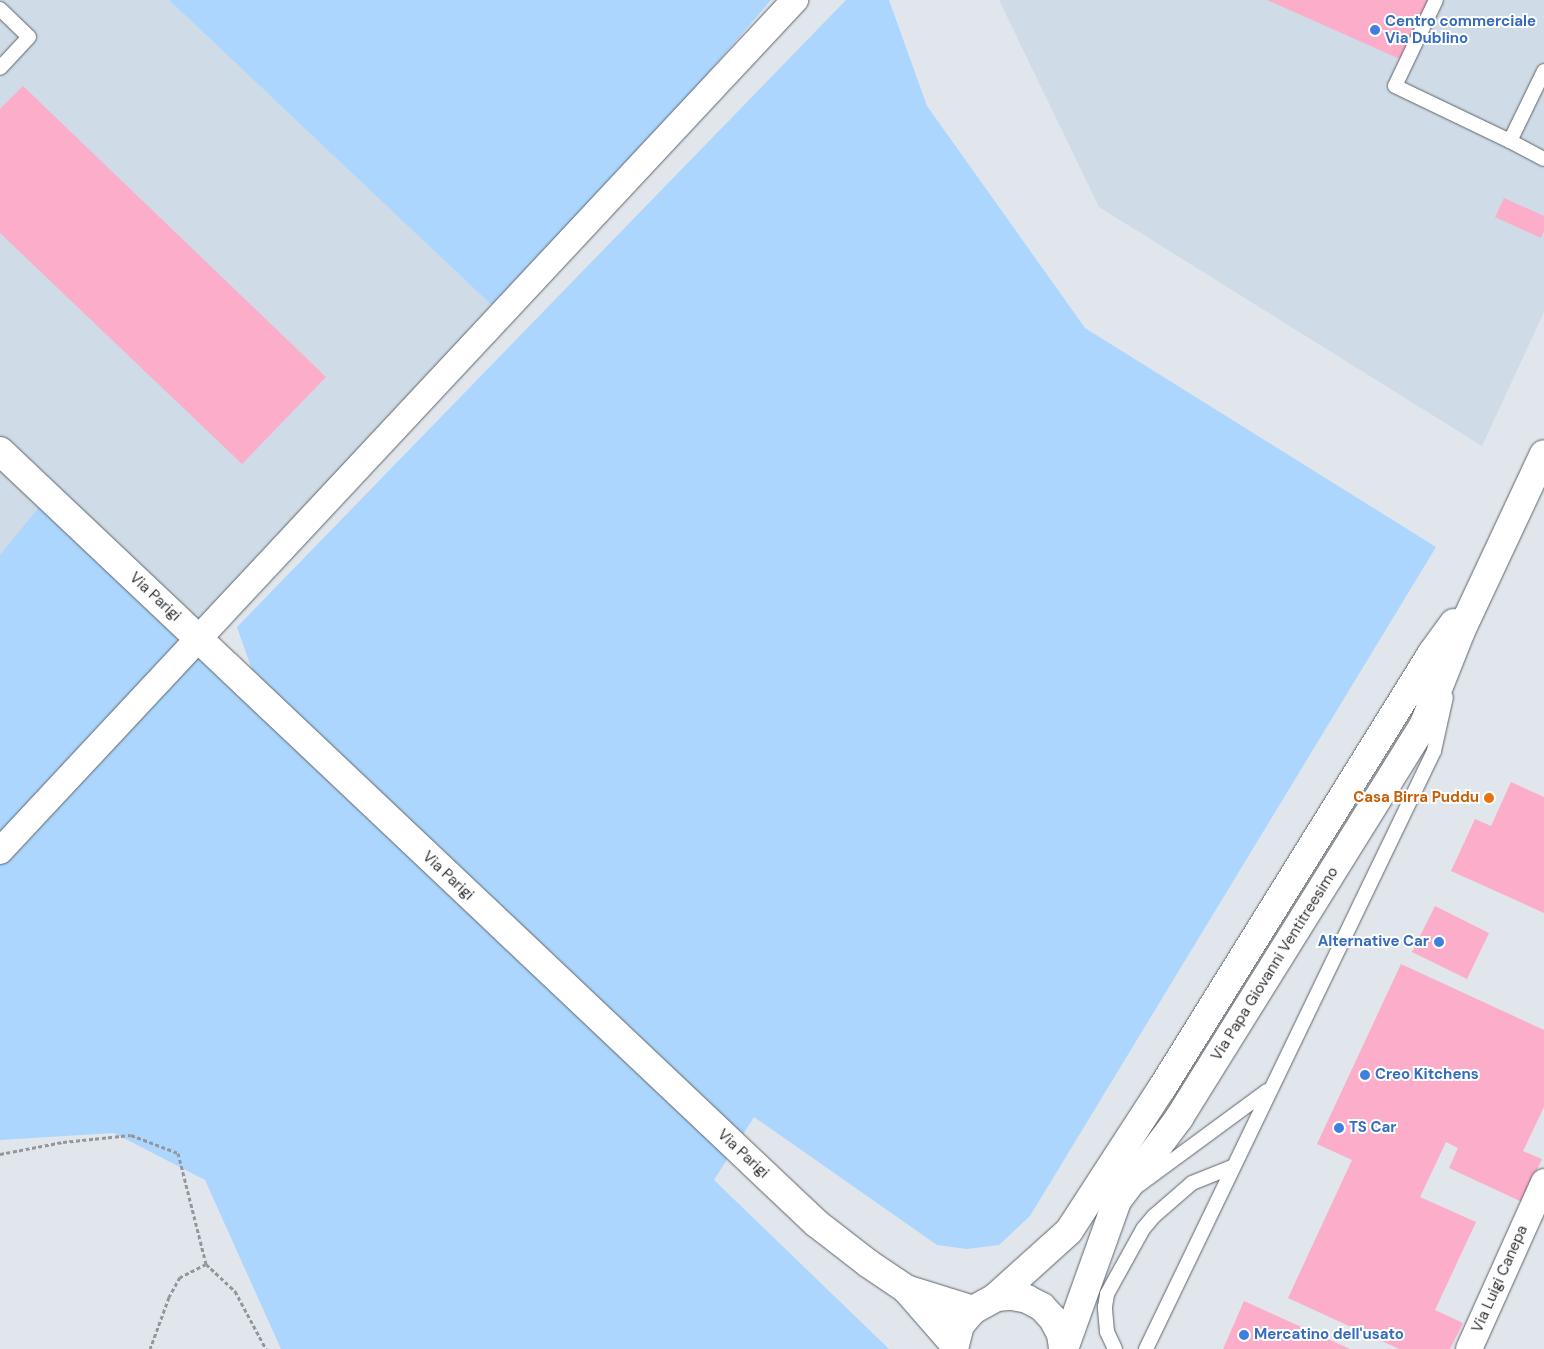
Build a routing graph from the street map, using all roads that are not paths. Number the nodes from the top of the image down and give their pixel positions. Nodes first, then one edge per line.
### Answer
1 (795, 0) edge
2 (1436, 0) edge
3 (0, 9) edge
4 (0, 68) edge
5 (1544, 71) edge
6 (1510, 141) junction
7 (1544, 159) edge
8 (0, 451) edge
9 (1543, 456) edge
10 (1488, 578) junction
11 (1461, 631) junction
12 (198, 638) junction
13 (0, 851) edge
14 (1270, 1090) junction
15 (1232, 1167) junction
16 (1544, 1182) edge
17 (1117, 1201) junction
18 (906, 1289) junction
19 (984, 1303) junction
20 (954, 1347) edge
21 (1064, 1349) edge
22 (1115, 1349) edge
23 (1146, 1349) edge
24 (1468, 1349) edge

1 - 12 street
2 - 6 lane
3 - 4 lane
5 - 6 lane
6 - 7 lane
8 - 12 main road, Via Parigi
9 - 10 main road, Via Papa Giovanni Ventitreesimo
10 - 11 main road, Via Papa Giovanni Ventitreesimo
10 - 19 main road, Via Papa Giovanni Ventitreesimo
11 - 14 lane
11 - 17 main road, Via Papa Giovanni Ventitreesimo
12 - 13 street
12 - 18 main road, Via Parigi
14 - 15 lane
14 - 17 lane
15 - 22 lane
15 - 23 lane
16 - 24 street, Via Luigi Canepa
17 - 21 main road, Via Papa Giovanni Ventitreesimo
18 - 19 main road, Via Parigi
18 - 20 main road, Via Parigi
19 - 20 main road, Via Papa Giovanni Ventitreesimo
19 - 21 main road, Via Papa Giovanni Ventitreesimo

